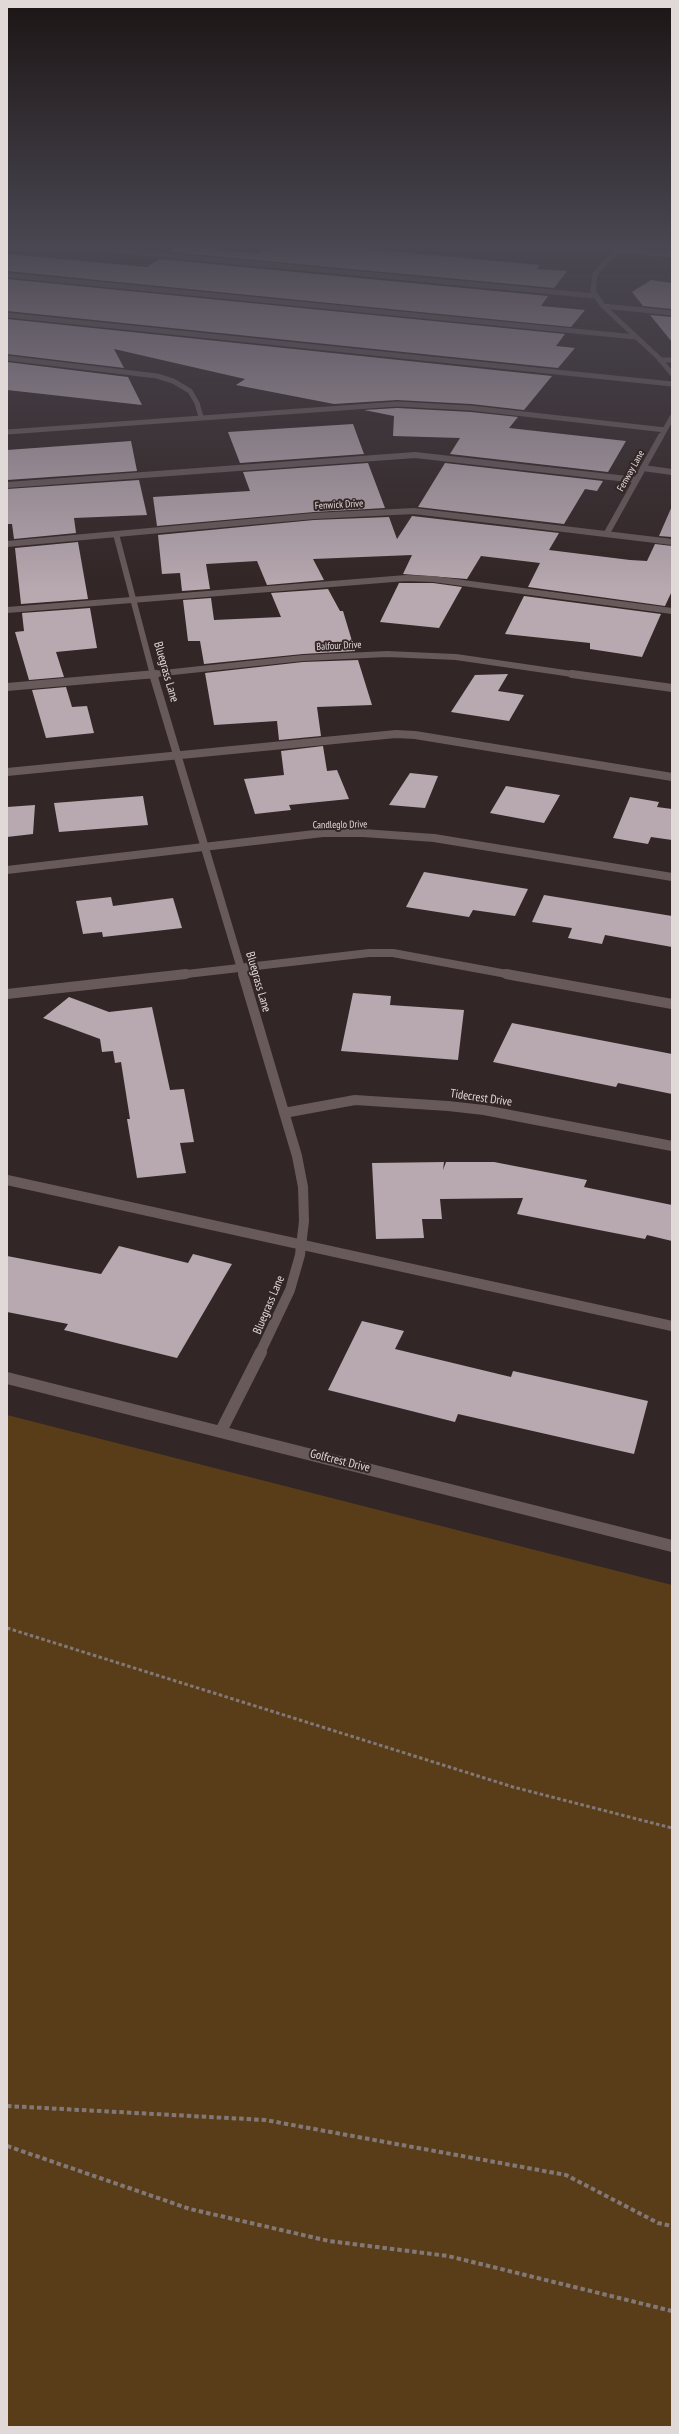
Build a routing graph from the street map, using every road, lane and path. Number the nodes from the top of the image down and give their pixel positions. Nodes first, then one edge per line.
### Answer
1 (37, 362) edge
2 (456, 362) edge
3 (661, 362) edge
4 (672, 374) edge
5 (672, 384) edge
6 (202, 417) junction
7 (672, 417) edge
8 (665, 430) junction
9 (7, 432) edge
10 (643, 468) junction
11 (672, 472) edge
12 (636, 480) junction
13 (7, 485) edge
14 (607, 533) junction
15 (116, 534) junction
16 (672, 542) edge
17 (7, 544) edge
18 (134, 600) junction
19 (7, 610) edge
20 (672, 611) edge
21 (154, 674) junction
22 (7, 687) edge
23 (672, 688) edge
24 (178, 755) junction
25 (7, 772) edge
26 (672, 777) edge
27 (207, 848) junction
28 (7, 870) edge
29 (672, 876) edge
30 (241, 967) junction
31 (7, 994) edge
32 (672, 1004) edge
33 (284, 1113) junction
34 (672, 1146) edge
35 (7, 1180) edge
36 (301, 1245) junction
37 (672, 1326) edge
38 (7, 1378) edge
39 (221, 1431) junction
40 (672, 1546) edge
41 (7, 1628) edge
42 (672, 1828) edge
43 (7, 2106) edge
44 (7, 2146) edge
45 (672, 2226) edge
46 (672, 2311) edge

1 - 6 street
2 - 5 street
3 - 4 street
6 - 8 street
6 - 9 street
7 - 8 street, Fenway Lane
8 - 10 street, Fenway Lane
10 - 11 street
10 - 12 street, Fenway Lane
12 - 13 street
12 - 14 street, Fenway Lane
14 - 15 street, Fenwick Drive
14 - 16 street, Fenwick Drive
15 - 17 street, Fenwick Drive
15 - 18 street, Bluegrass Lane
18 - 19 street
18 - 20 street
18 - 21 street, Bluegrass Lane
21 - 22 street, Balfour Drive
21 - 23 street, Balfour Drive
21 - 24 street, Bluegrass Lane
24 - 25 street
24 - 26 street
24 - 27 street, Bluegrass Lane
27 - 28 street, Candleglo Drive
27 - 29 street, Candleglo Drive
27 - 30 street, Bluegrass Lane
30 - 31 street
30 - 32 street
30 - 33 street, Bluegrass Lane
33 - 34 street, Tidecrest Drive
33 - 36 street, Bluegrass Lane
35 - 36 street
36 - 37 street
36 - 39 street, Bluegrass Lane
38 - 39 street, Golfcrest Drive
39 - 40 street, Golfcrest Drive
41 - 42 path
43 - 45 path
44 - 46 path

